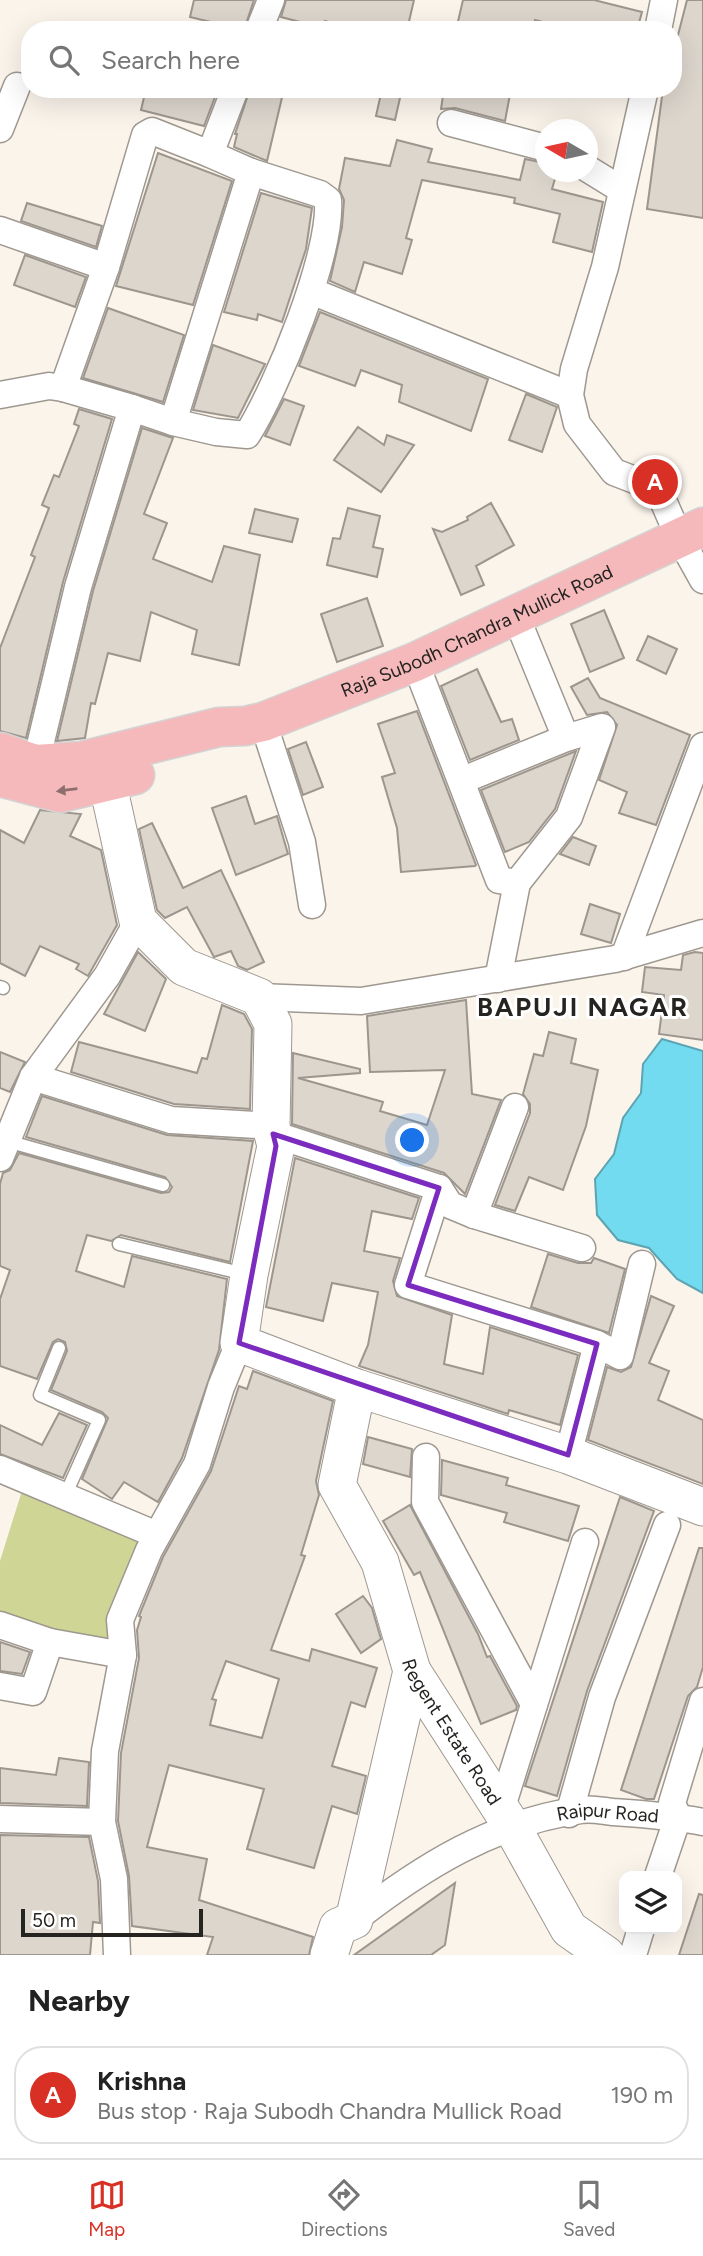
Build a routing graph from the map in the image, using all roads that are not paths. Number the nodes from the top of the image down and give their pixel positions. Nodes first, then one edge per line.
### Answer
1 (271, 0) edge
2 (664, 0) edge
3 (263, 21) edge
4 (660, 21) edge
5 (17, 86) dead end
6 (232, 98) edge
7 (643, 98) edge
8 (451, 123) dead end
9 (0, 129) edge
10 (535, 145) edge
11 (210, 154) junction
12 (251, 172) junction
13 (598, 176) edge
14 (622, 190) junction
15 (0, 230) edge
16 (106, 267) junction
17 (310, 291) junction
18 (64, 387) junction
19 (0, 395) edge
20 (570, 395) junction
21 (132, 408) junction
22 (173, 422) junction
23 (691, 532) edge
24 (703, 580) edge
25 (515, 614) junction
26 (415, 662) junction
27 (254, 724) junction
28 (566, 738) junction
29 (703, 746) edge
30 (16, 770) edge
31 (104, 770) junction
32 (463, 780) junction
33 (517, 883) junction
34 (312, 905) dead end
35 (138, 921) junction
36 (703, 933) edge
37 (624, 957) junction
38 (498, 979) junction
39 (259, 997) junction
40 (33, 1077) junction
41 (515, 1107) dead end
42 (272, 1130) junction
43 (4, 1149) edge
44 (163, 1185) dead end
45 (439, 1188) junction
46 (474, 1215) junction
47 (119, 1244) dead end
48 (582, 1248) dead end
49 (642, 1264) dead end
50 (249, 1275) junction
51 (239, 1343) junction
52 (597, 1344) junction
53 (59, 1348) dead end
54 (358, 1388) junction
55 (568, 1455) junction
56 (426, 1457) dead end
57 (0, 1469) edge
58 (65, 1496) junction
59 (703, 1507) edge
60 (667, 1525) dead end
61 (157, 1535) junction
62 (585, 1542) dead end
63 (0, 1625) edge
64 (50, 1642) junction
65 (123, 1656) junction
66 (412, 1671) junction
67 (0, 1686) edge
68 (703, 1701) edge
69 (534, 1704) junction
70 (569, 1814) junction
71 (506, 1817) junction
72 (0, 1819) edge
73 (690, 1820) edge
74 (102, 1822) junction
75 (662, 1871) edge
76 (354, 1920) junction
77 (639, 1934) edge
78 (570, 1943) edge
79 (117, 1955) edge
80 (329, 1955) edge
81 (606, 1955) edge
82 (633, 1955) edge

1 - 3 street
2 - 4 street
5 - 9 street
6 - 11 street
7 - 14 street
8 - 10 street
11 - 12 street
11 - 16 street
12 - 17 street
12 - 22 street
13 - 14 street
14 - 20 street
15 - 16 street
16 - 18 street
17 - 20 street
17 - 22 street
18 - 19 street
18 - 21 street
20 - 23 street
21 - 22 street
21 - 30 street
23 - 24 street
23 - 25 main road, Raja Subodh Chandra Mullick Road
25 - 26 main road, Raja Subodh Chandra Mullick Road
25 - 28 street
26 - 27 main road, Raja Subodh Chandra Mullick Road
26 - 32 street
27 - 31 main road, Raja Subodh Chandra Mullick Road
27 - 34 street
28 - 32 street
28 - 33 street
29 - 37 street
30 - 31 main road, Raja Subodh Chandra Mullick Road
31 - 35 street
32 - 33 street
33 - 38 street
35 - 39 street
35 - 40 street
36 - 37 street
37 - 38 street
38 - 39 street
39 - 42 street
40 - 42 street
40 - 43 street
41 - 46 street
42 - 45 street
42 - 50 street
43 - 44 lane
45 - 46 street
45 - 52 street
46 - 48 street
47 - 50 lane
49 - 52 street
50 - 51 street
51 - 54 street
51 - 61 street
52 - 55 street
53 - 58 lane
54 - 55 street
54 - 66 street, Regent Estate Road
55 - 59 street
56 - 69 street
57 - 58 street
58 - 61 street
60 - 70 street
61 - 65 street
62 - 69 street
63 - 64 street
64 - 65 street
64 - 67 street
65 - 74 street
66 - 71 street, Regent Estate Road
66 - 76 street
68 - 73 street
69 - 71 street
70 - 71 street, Raipur Road
70 - 73 street, Raipur Road
71 - 76 street, Raipur Road
71 - 78 street, Regent Estate Road
72 - 74 street
73 - 75 street
74 - 79 street
76 - 80 street
77 - 82 street
78 - 81 street, Regent Estate Road

